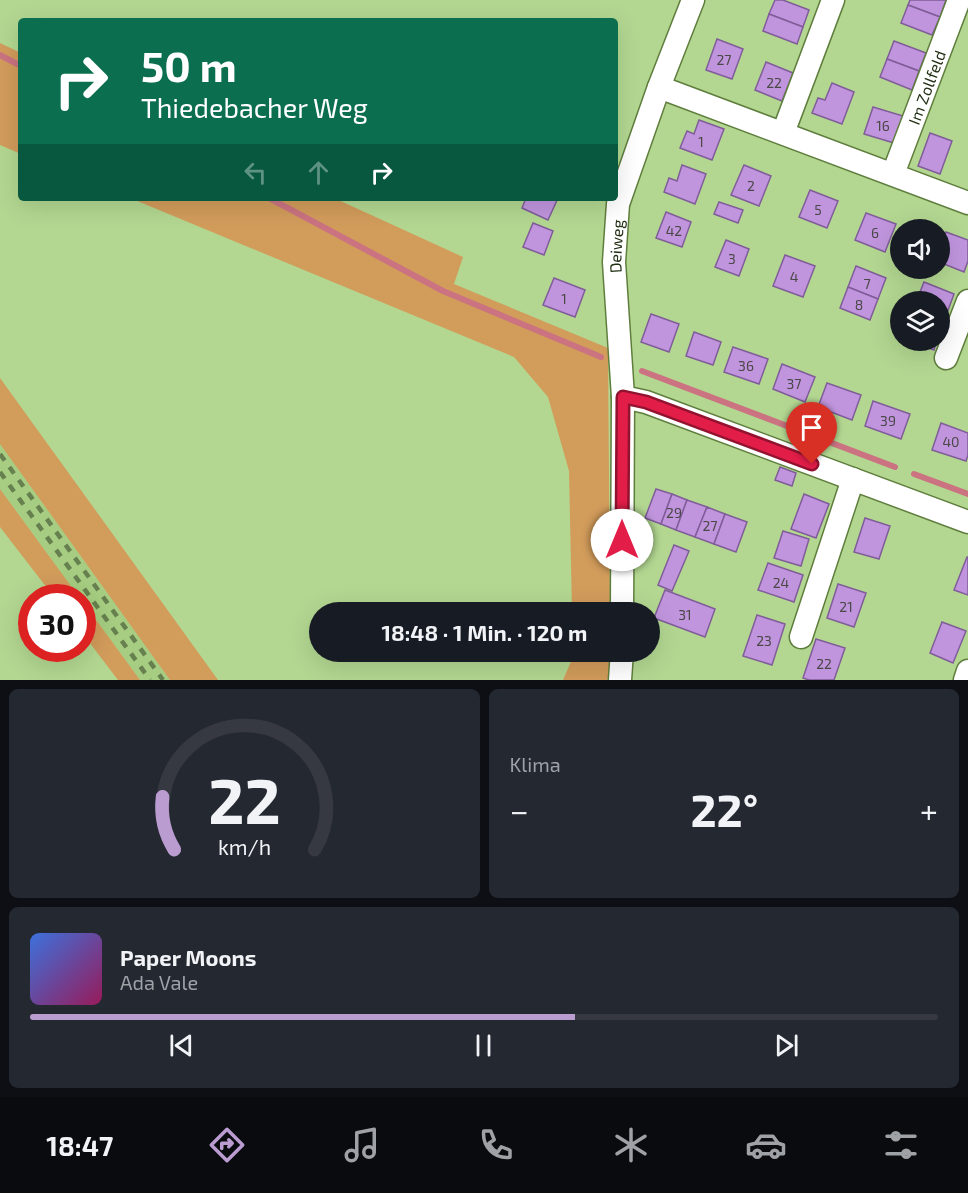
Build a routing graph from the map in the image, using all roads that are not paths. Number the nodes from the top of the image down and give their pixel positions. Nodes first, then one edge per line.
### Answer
1 (693, 0) edge
2 (833, 0) edge
3 (958, 0) edge
4 (659, 87) junction
5 (783, 134) junction
6 (893, 174) junction
7 (968, 203) edge
8 (968, 301) edge
9 (946, 358) dead end
10 (623, 397) junction
11 (853, 479) junction
12 (968, 522) edge
13 (622, 602) edge
14 (801, 637) dead end
15 (621, 662) edge
16 (968, 671) edge
17 (620, 680) edge
18 (965, 680) edge

1 - 4 street, Deiweg
2 - 5 street
3 - 6 street, Im Zollfeld
4 - 5 street
4 - 10 street, Deiweg
5 - 6 street
6 - 7 street
8 - 9 street
10 - 11 street
10 - 13 street, Deiweg
11 - 12 street
11 - 14 street
15 - 17 street
16 - 18 street

